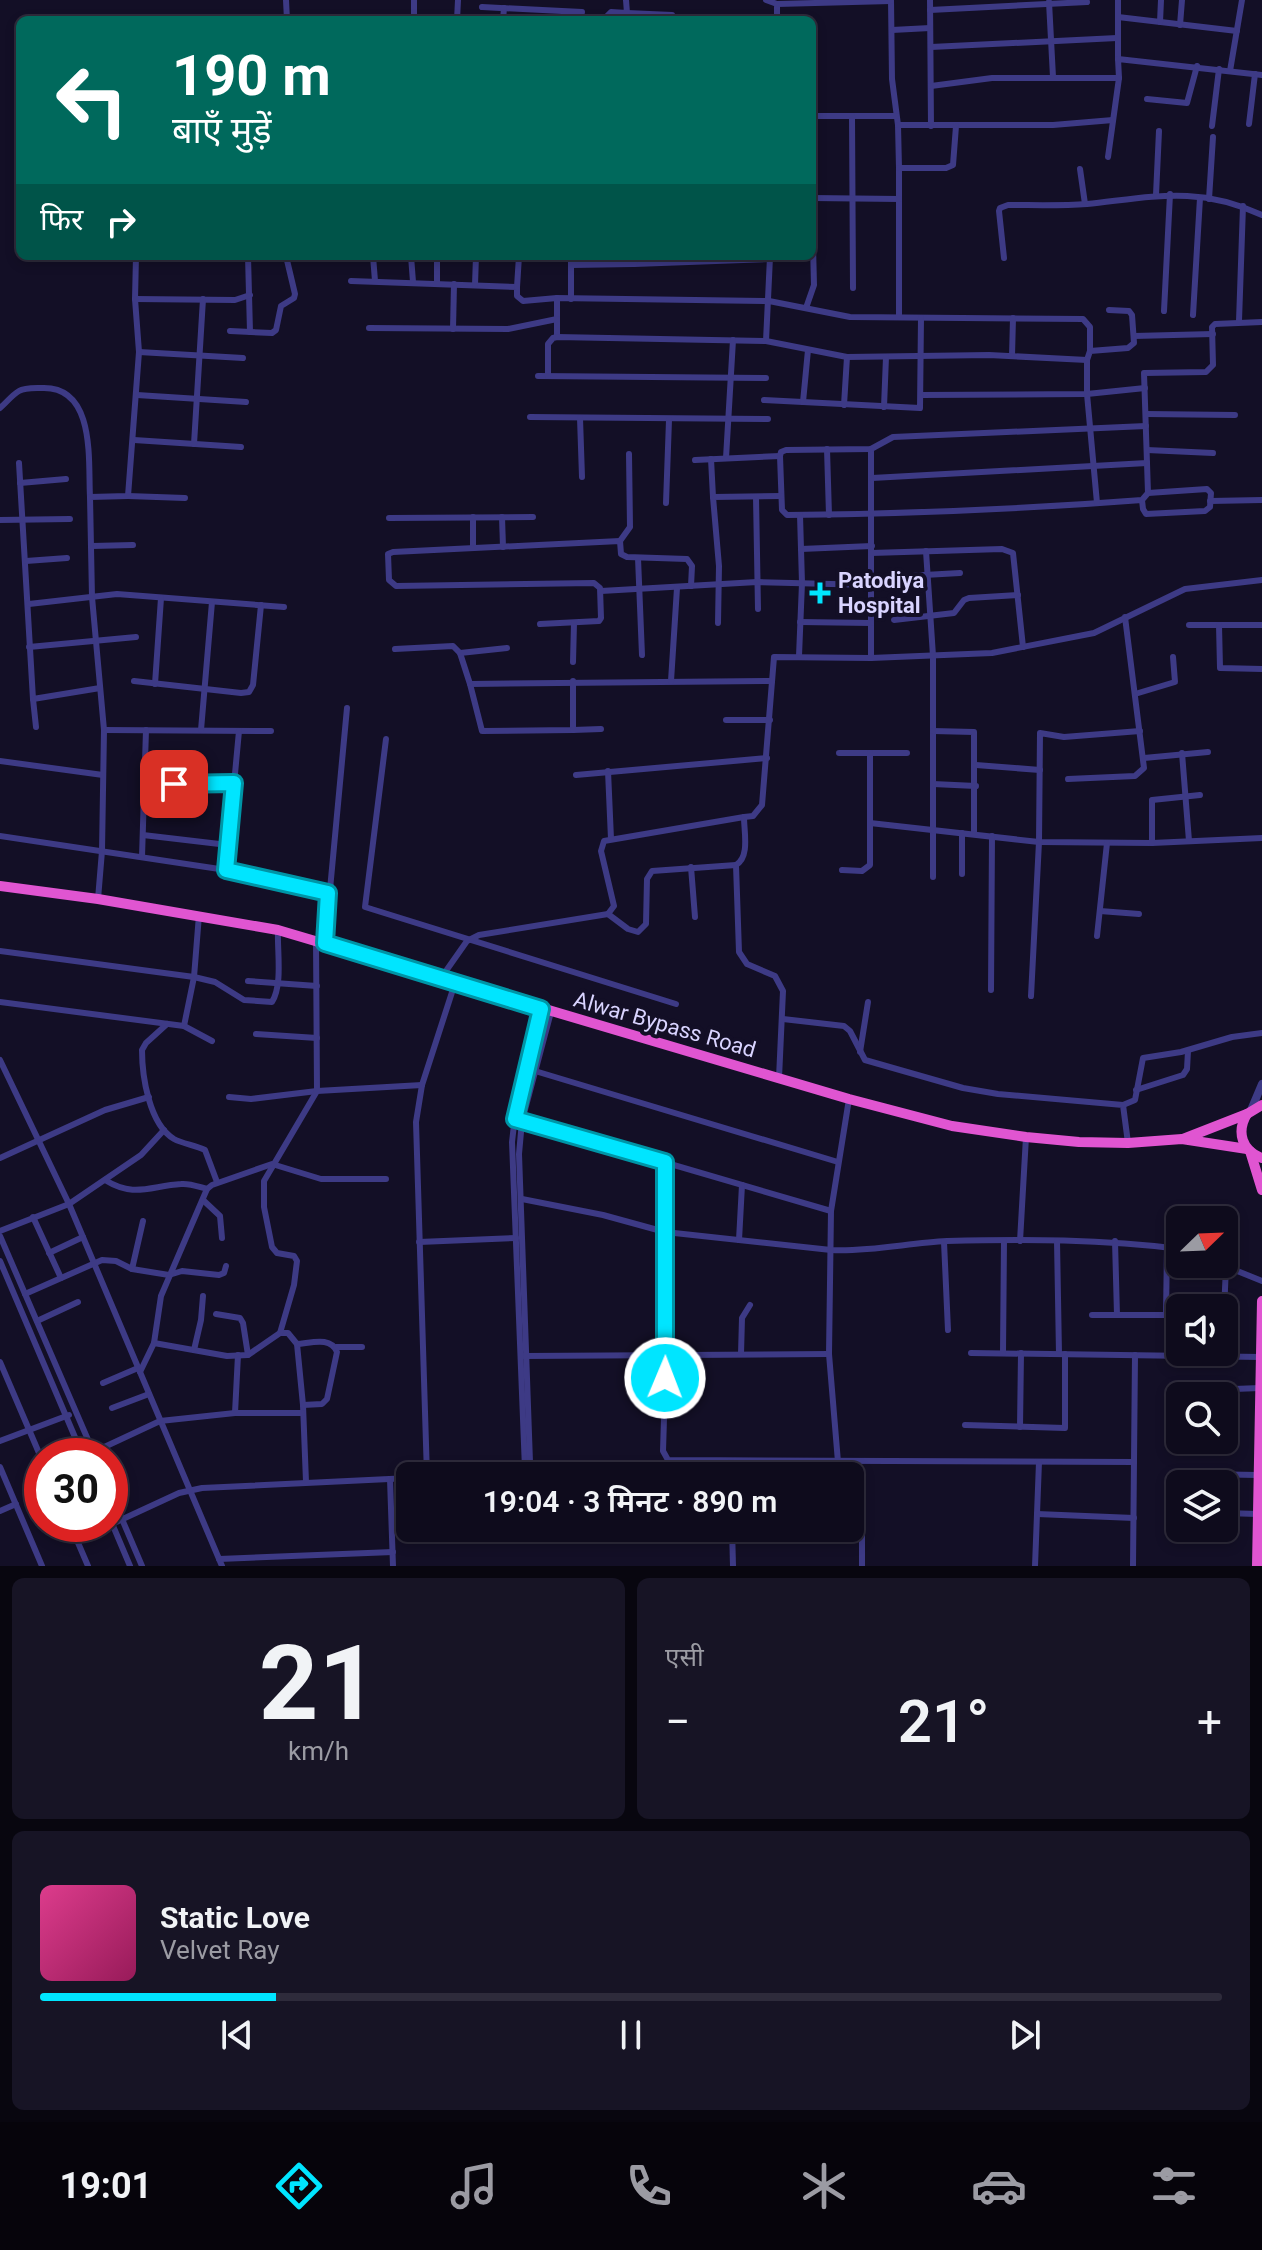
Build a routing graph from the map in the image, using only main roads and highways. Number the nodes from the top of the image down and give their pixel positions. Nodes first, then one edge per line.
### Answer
1 (0, 886) edge
2 (1253, 1110) edge
3 (1182, 1139) junction
4 (1248, 1150) junction
5 (1262, 1158) edge
6 (1262, 1190) edge
7 (1262, 1301) edge
8 (1261, 1357) edge
9 (1257, 1566) edge

1 - 3 highway, Alwar Bypass Road
2 - 3 highway
2 - 4 highway
3 - 4 highway
4 - 5 highway
4 - 6 highway
7 - 8 highway
8 - 9 highway

